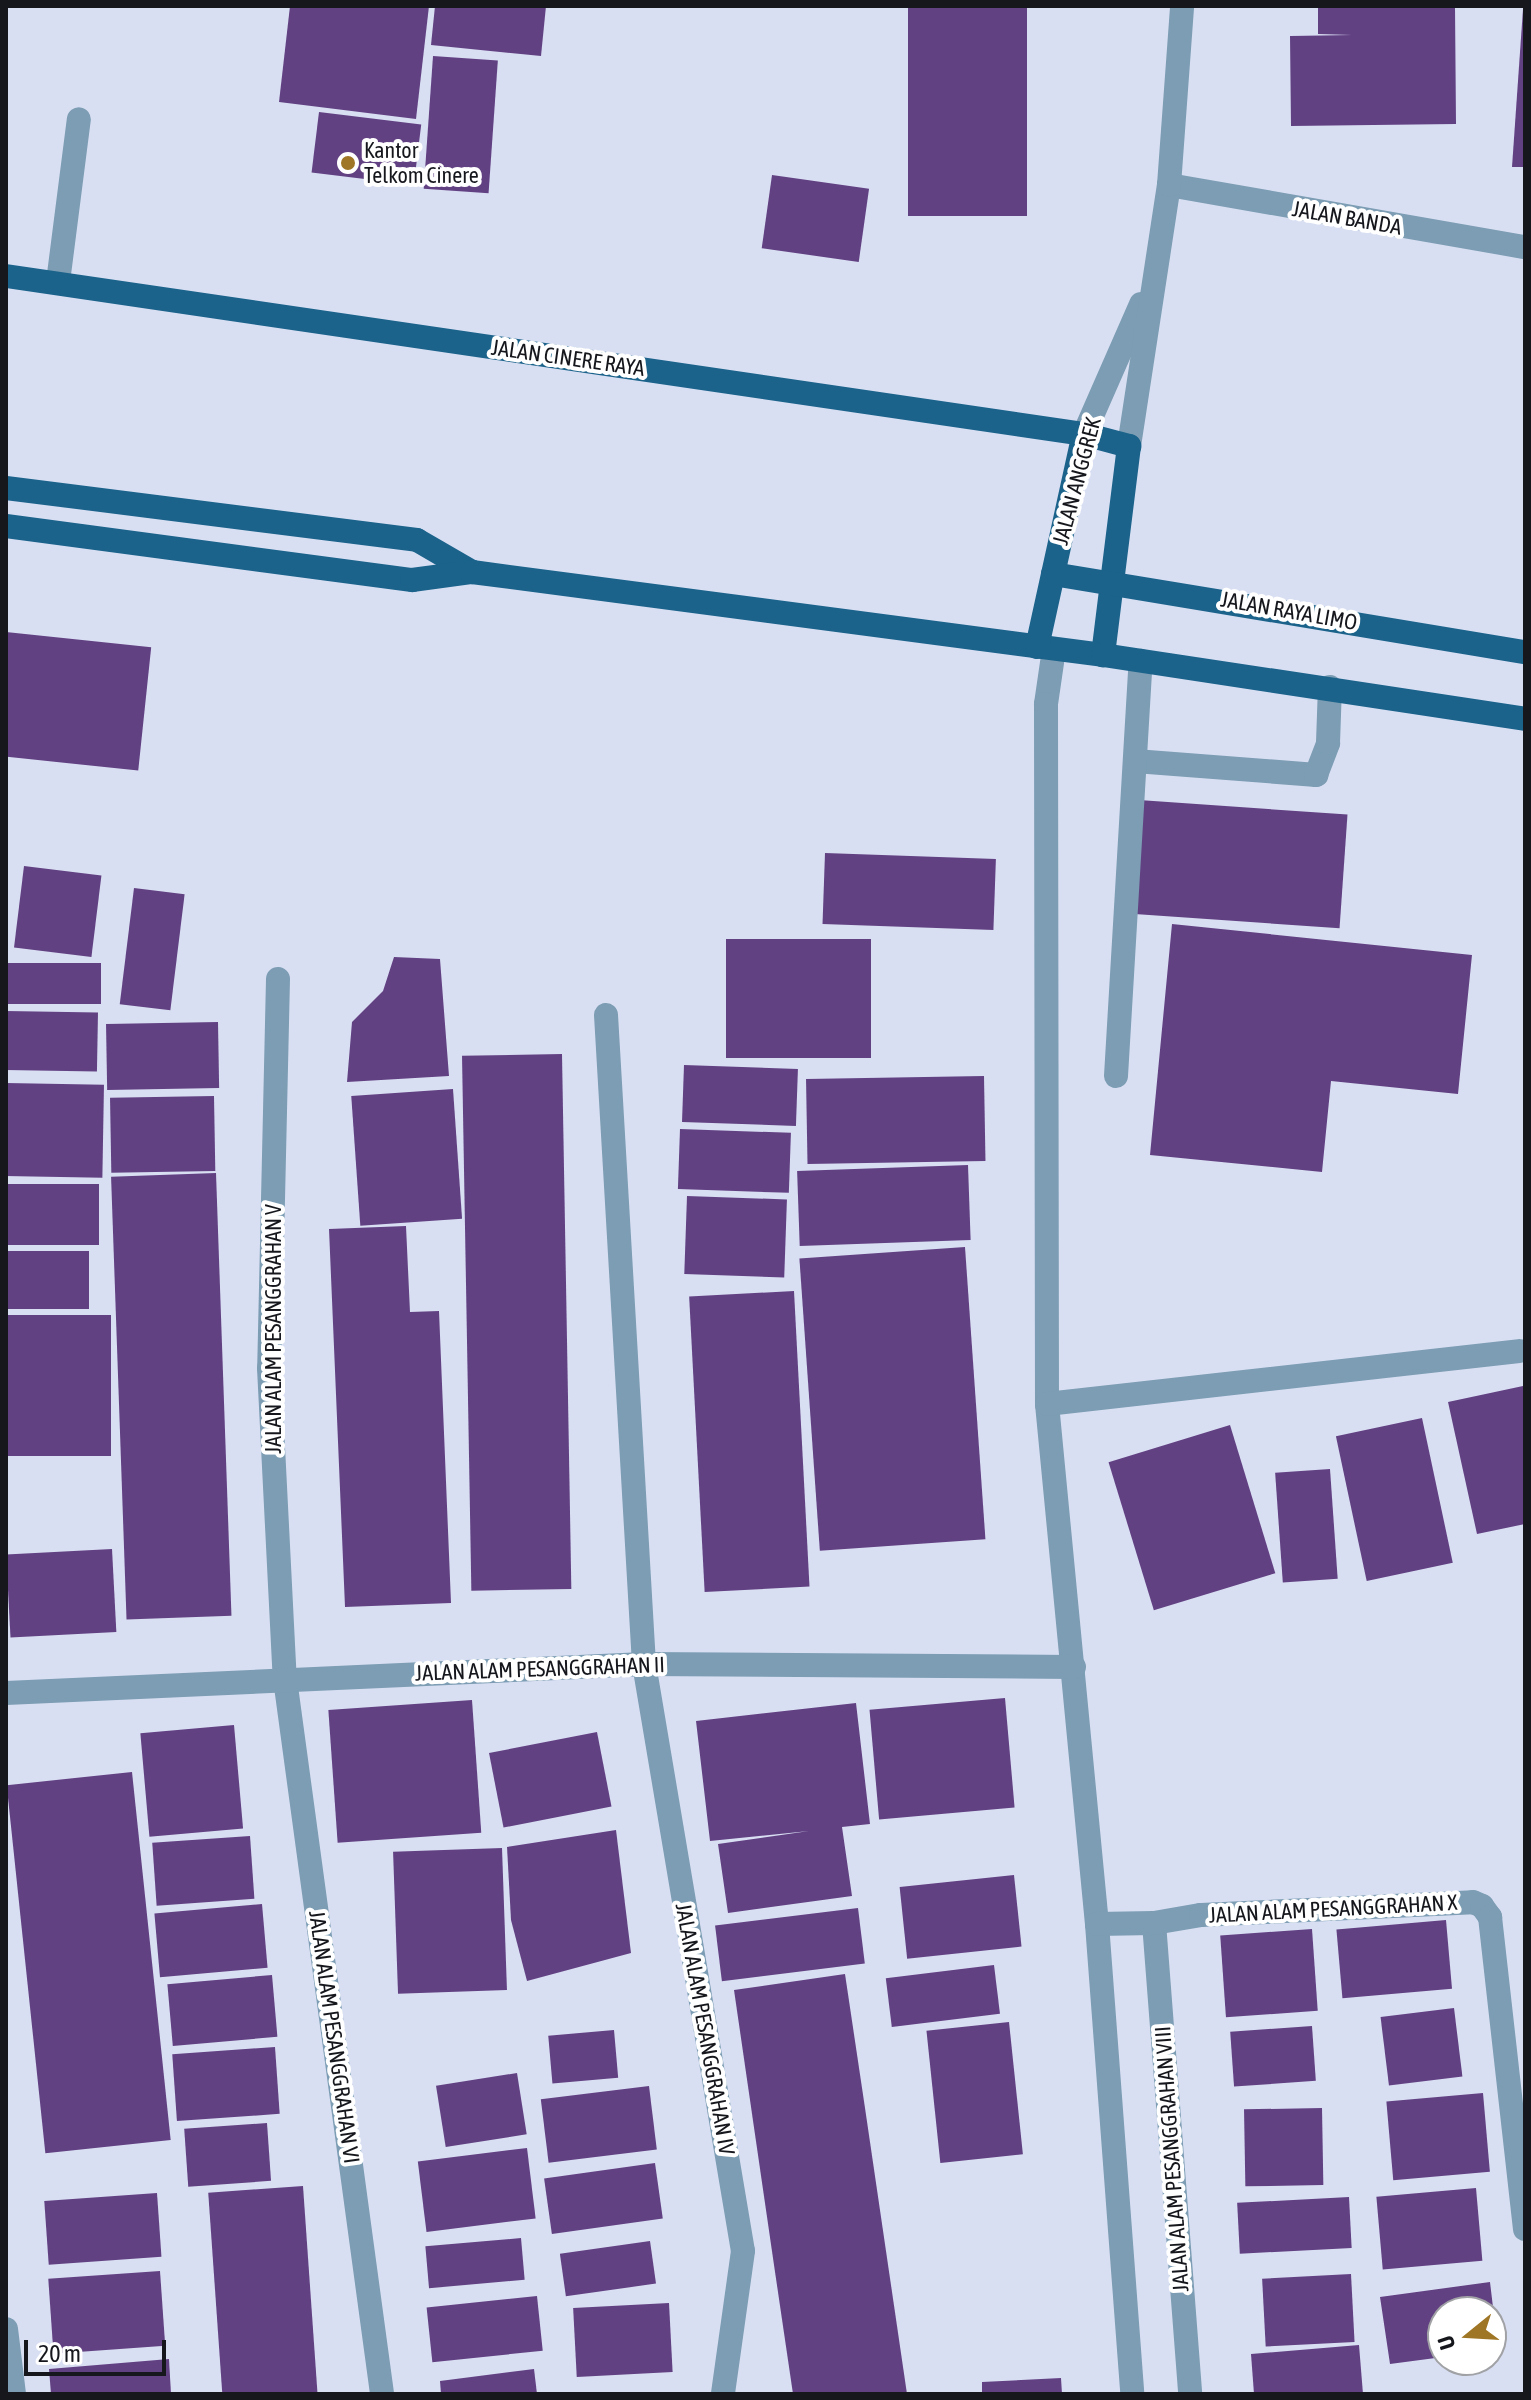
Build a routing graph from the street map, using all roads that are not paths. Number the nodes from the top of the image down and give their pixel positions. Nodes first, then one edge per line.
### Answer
1 (1182, 6) edge
2 (79, 119) dead end
3 (1169, 185) junction
4 (1525, 247) edge
5 (6, 276) edge
6 (1153, 278) junction
7 (58, 282) junction
8 (1084, 434) junction
9 (1129, 446) junction
10 (6, 488) edge
11 (6, 526) edge
12 (472, 572) junction
13 (1053, 574) junction
14 (1113, 581) junction
15 (1046, 648) junction
16 (1525, 652) edge
17 (1103, 655) junction
18 (1141, 661) junction
19 (1330, 687) junction
20 (1525, 719) edge
21 (1135, 761) junction
22 (278, 979) dead end
23 (606, 1015) dead end
24 (1116, 1076) dead end
25 (1519, 1351) dead end
26 (1047, 1404) junction
27 (644, 1664) junction
28 (1074, 1667) junction
29 (285, 1679) junction
30 (6, 1693) edge
31 (1154, 1923) junction
32 (1097, 1924) junction
33 (1525, 2229) edge
34 (6, 2329) edge
35 (14, 2394) edge
36 (382, 2394) edge
37 (723, 2394) edge
38 (1132, 2394) edge
39 (1190, 2394) edge

1 - 3 street, JALAN ANGGREK
2 - 7 street
3 - 4 street, JALAN BANDA
3 - 6 street, JALAN ANGGREK
5 - 7 main road, JALAN CINERE RAYA
6 - 8 street, JALAN ANGGREK
6 - 9 street, JALAN ANGGREK
7 - 8 main road, JALAN CINERE RAYA
8 - 9 main road, JALAN CINERE RAYA
8 - 13 main road, JALAN ANGGREK
9 - 14 main road, JALAN ANGGREK
10 - 12 main road
11 - 12 main road
12 - 15 main road
13 - 14 main road, JALAN RAYA LIMO
13 - 15 main road, JALAN ANGGREK
14 - 16 main road, JALAN RAYA LIMO
14 - 17 main road, JALAN ANGGREK
15 - 17 main road
15 - 26 street
17 - 18 main road
18 - 19 main road
18 - 21 street
19 - 20 main road
19 - 21 street
21 - 24 street
22 - 29 street, JALAN ALAM PESANGGRAHAN V
23 - 27 street, JALAN ALAM PESANGGRAHAN IV
25 - 26 street
26 - 28 street
27 - 28 street, JALAN ALAM PESANGGRAHAN II
27 - 29 street, JALAN ALAM PESANGGRAHAN II
27 - 37 street, JALAN ALAM PESANGGRAHAN IV
28 - 32 street
29 - 30 street, JALAN ALAM PESANGGRAHAN II
29 - 36 street, JALAN ALAM PESANGGRAHAN VI
31 - 32 street, JALAN ALAM PESANGGRAHAN X
31 - 33 street, JALAN ALAM PESANGGRAHAN X
31 - 39 street, JALAN ALAM PESANGGRAHAN VIII
32 - 38 street
34 - 35 street

